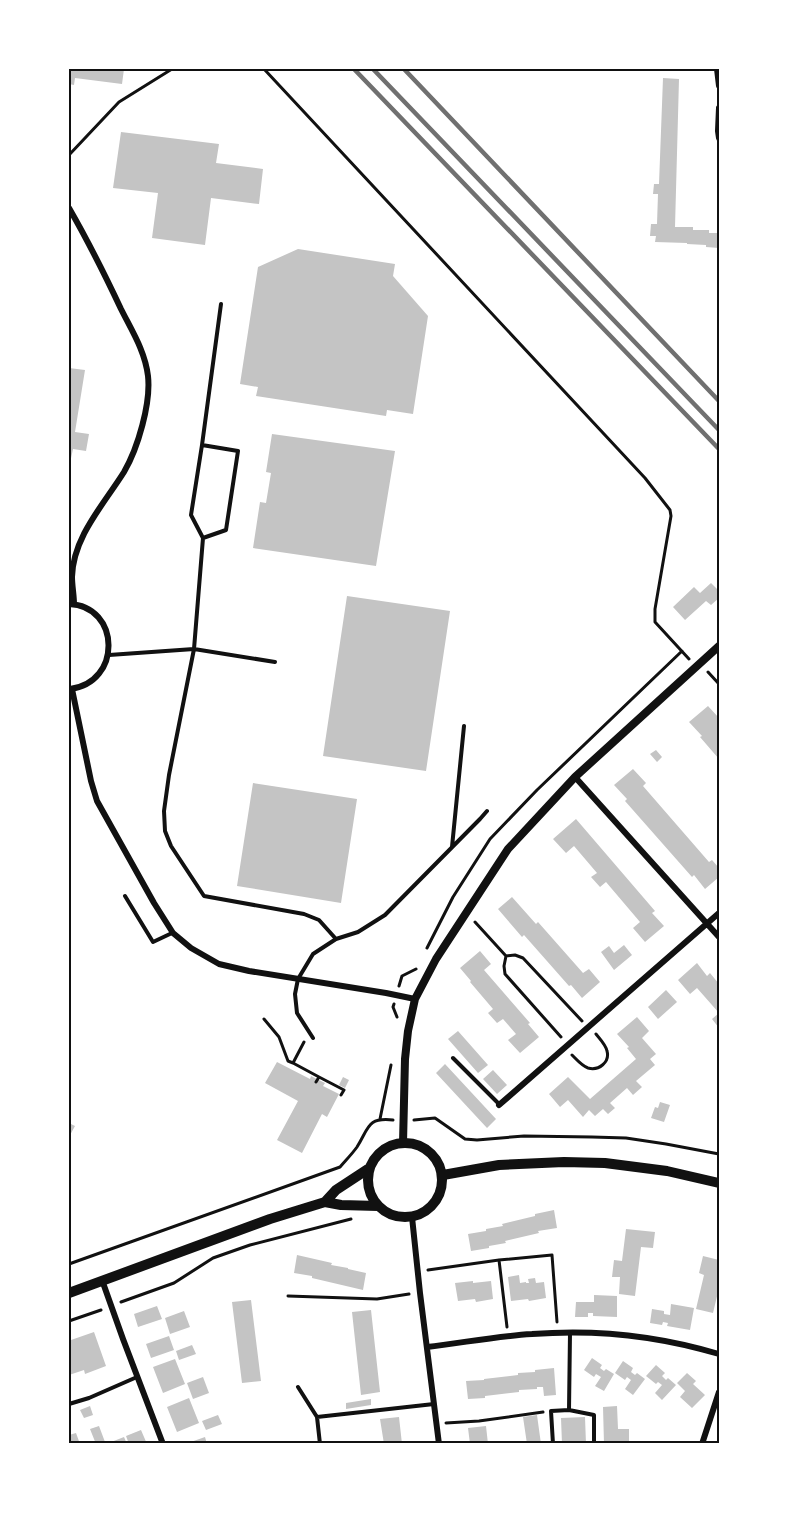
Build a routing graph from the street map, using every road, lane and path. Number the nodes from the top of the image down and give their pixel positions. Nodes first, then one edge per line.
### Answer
1 (172, 69) edge
2 (264, 69) edge
3 (717, 69) edge
4 (719, 86) edge
5 (719, 108) edge
6 (719, 138) edge
7 (69, 154) edge
8 (69, 208) edge
9 (221, 304) dead end
10 (202, 446) junction
11 (203, 538) junction
12 (72, 604) edge
13 (719, 646) edge
14 (194, 650) junction
15 (109, 655) junction
16 (275, 662) dead end
17 (698, 666) junction
18 (719, 684) edge
19 (71, 689) edge
20 (464, 726) dead end
21 (575, 777) junction
22 (487, 811) dead end
23 (452, 847) junction
24 (125, 896) dead end
25 (466, 912) junction
26 (719, 913) edge
27 (707, 923) junction
28 (173, 933) junction
29 (719, 937) edge
30 (336, 939) junction
31 (506, 956) junction
32 (298, 979) junction
33 (415, 999) junction
34 (264, 1019) dead end
35 (588, 1027) junction
36 (312, 1036) joint
37 (567, 1046) junction
38 (453, 1058) dead end
39 (293, 1063) junction
40 (319, 1077) junction
41 (316, 1082) dead end
42 (342, 1095) dead end
43 (499, 1105) joint
44 (380, 1119) dead end
45 (419, 1120) dead end
46 (403, 1143) junction
47 (719, 1154) edge
48 (340, 1167) junction
49 (368, 1169) junction
50 (443, 1175) junction
51 (719, 1183) edge
52 (345, 1184) junction
53 (325, 1202) junction
54 (350, 1205) junction
55 (378, 1206) junction
56 (412, 1218) junction
57 (499, 1260) junction
58 (69, 1264) edge
59 (418, 1271) junction
60 (102, 1280) junction
61 (69, 1293) edge
62 (420, 1293) junction
63 (288, 1296) dead end
64 (111, 1306) junction
65 (69, 1321) edge
66 (557, 1332) junction
67 (570, 1332) junction
68 (508, 1336) junction
69 (427, 1347) junction
70 (719, 1354) edge
71 (137, 1377) junction
72 (298, 1387) dead end
73 (719, 1392) edge
74 (69, 1404) edge
75 (434, 1404) junction
76 (569, 1410) junction
77 (551, 1411) junction
78 (317, 1417) junction
79 (437, 1424) junction
80 (163, 1444) edge
81 (320, 1444) edge
82 (440, 1444) edge
83 (553, 1444) edge
84 (594, 1444) edge
85 (702, 1444) edge

1 - 7 path
2 - 17 path
3 - 4 street
5 - 6 street
8 - 12 street
9 - 10 lane
10 - 11 lane
10 - 11 lane
11 - 14 lane
12 - 15 street
13 - 17 street
14 - 15 lane
14 - 16 lane
14 - 30 lane
15 - 19 street
17 - 18 path
17 - 21 street
19 - 28 street
20 - 23 lane
21 - 25 street
21 - 27 street
22 - 23 lane
23 - 30 lane
24 - 28 lane
25 - 31 path
25 - 33 street
26 - 27 street
27 - 29 street
27 - 35 street
28 - 32 street
30 - 32 lane
31 - 35 path
31 - 37 path
32 - 33 street
32 - 36 lane
33 - 46 street
34 - 39 path
35 - 37 street
35 - 37 path
36 - 39 path
37 - 43 street
38 - 43 lane
39 - 40 path
40 - 41 path
40 - 42 path
44 - 48 path
45 - 47 path
46 - 49 main road
46 - 50 main road
48 - 52 path
48 - 58 path
49 - 52 main road
49 - 55 main road
50 - 51 main road
50 - 56 main road
52 - 53 main road
53 - 54 main road
53 - 60 main road
54 - 55 main road
54 - 64 path
55 - 56 main road
56 - 59 street
57 - 59 path
57 - 66 path
57 - 68 path
59 - 62 street
60 - 61 main road
60 - 64 street
62 - 63 path
62 - 69 street
64 - 65 path
64 - 71 street
66 - 67 street
66 - 68 street
67 - 70 street
67 - 76 lane
68 - 69 street
69 - 75 street
71 - 74 lane
71 - 80 street
72 - 78 lane
73 - 85 street
75 - 78 lane
75 - 79 street
76 - 77 lane
76 - 84 lane
77 - 79 path
77 - 83 lane
78 - 81 lane
79 - 82 street

